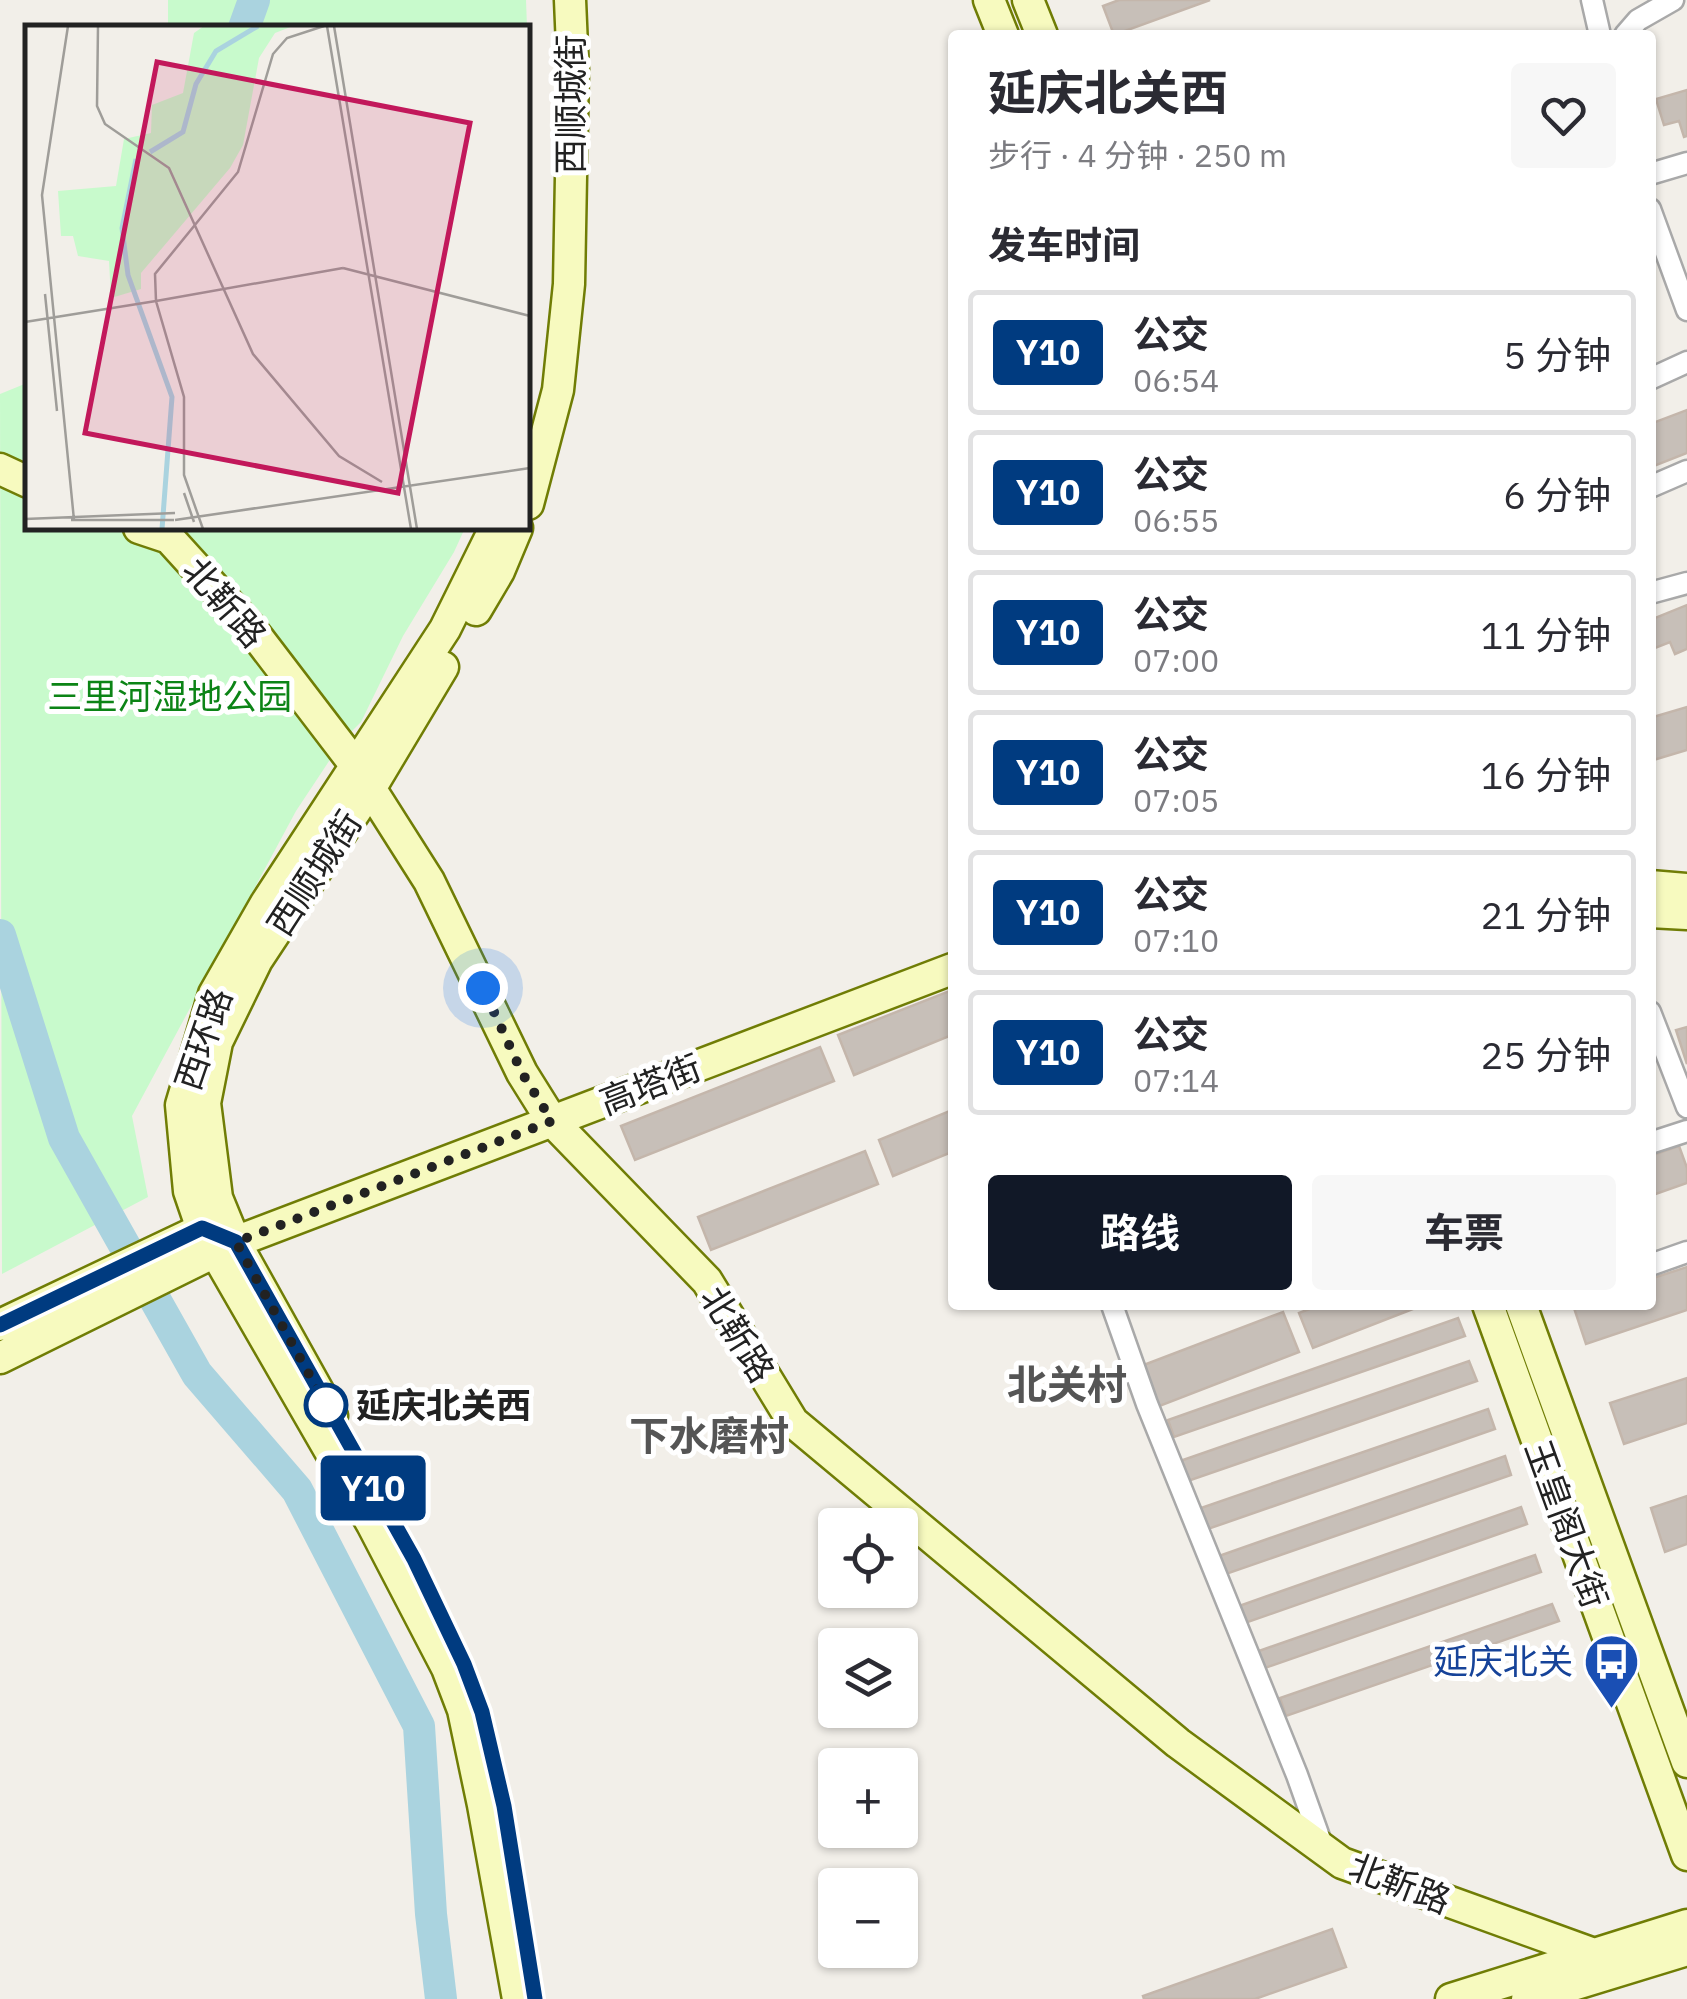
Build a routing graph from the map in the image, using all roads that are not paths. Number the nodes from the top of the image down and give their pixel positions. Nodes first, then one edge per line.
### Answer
1 (554, 0) edge
2 (570, 0) edge
3 (989, 0) edge
4 (1028, 0) edge
5 (1592, 0) edge
6 (1673, 0) edge
7 (1001, 30) edge
8 (1040, 30) edge
9 (1599, 30) edge
10 (1629, 30) edge
11 (1687, 163) edge
12 (1656, 172) edge
13 (1656, 225) edge
14 (1687, 310) edge
15 (1687, 362) edge
16 (1656, 376) edge
17 (530, 426) edge
18 (0, 469) edge
19 (1687, 471) edge
20 (25, 481) edge
21 (1656, 484) edge
22 (530, 496) edge
23 (145, 530) edge
24 (495, 530) edge
25 (516, 530) edge
26 (1687, 583) edge
27 (1656, 591) edge
28 (363, 777) junction
29 (1656, 886) edge
30 (1687, 889) edge
31 (1656, 912) edge
32 (1687, 914) edge
33 (948, 971) edge
34 (1656, 1025) edge
35 (1682, 1083) edge
36 (1687, 1107) edge
37 (552, 1121) junction
38 (1687, 1132) edge
39 (1656, 1141) edge
40 (217, 1241) junction
41 (1687, 1252) edge
42 (1656, 1263) edge
43 (1114, 1310) edge
44 (1490, 1310) edge
45 (1524, 1310) edge
46 (57, 1314) junction
47 (0, 1325) edge
48 (0, 1358) edge
49 (1687, 1762) edge
50 (1323, 1848) junction
51 (1687, 1855) edge
52 (1687, 1926) edge
53 (1687, 1950) edge
54 (1597, 1965) junction
55 (518, 1999) edge
56 (535, 1999) edge
57 (1452, 1999) edge
58 (1527, 1999) edge

1 - 17 street, 西顺城街
2 - 22 street, 西顺城街
3 - 7 street
4 - 8 street
5 - 9 street
6 - 10 street
11 - 12 street
13 - 14 street
15 - 16 street
18 - 20 street
19 - 21 street
23 - 28 street, 北靳路
24 - 28 street, 西顺城街
25 - 28 street, 西顺城街
26 - 27 street
28 - 37 street, 北靳路
28 - 40 street, 西环路
29 - 30 street
31 - 32 street
33 - 37 street, 高塔街
34 - 35 street
35 - 36 street
37 - 40 street, 高塔街
37 - 50 street, 北靳路
38 - 39 street
40 - 46 street, 高塔街
40 - 55 street, 西环路
40 - 56 street, 西环路
41 - 42 street
43 - 50 street
44 - 51 street, 玉皇阁大街
45 - 49 street, 玉皇阁大街
46 - 47 street
46 - 48 street
50 - 54 street, 北靳路
52 - 54 street
53 - 54 street
54 - 57 street
54 - 58 street

